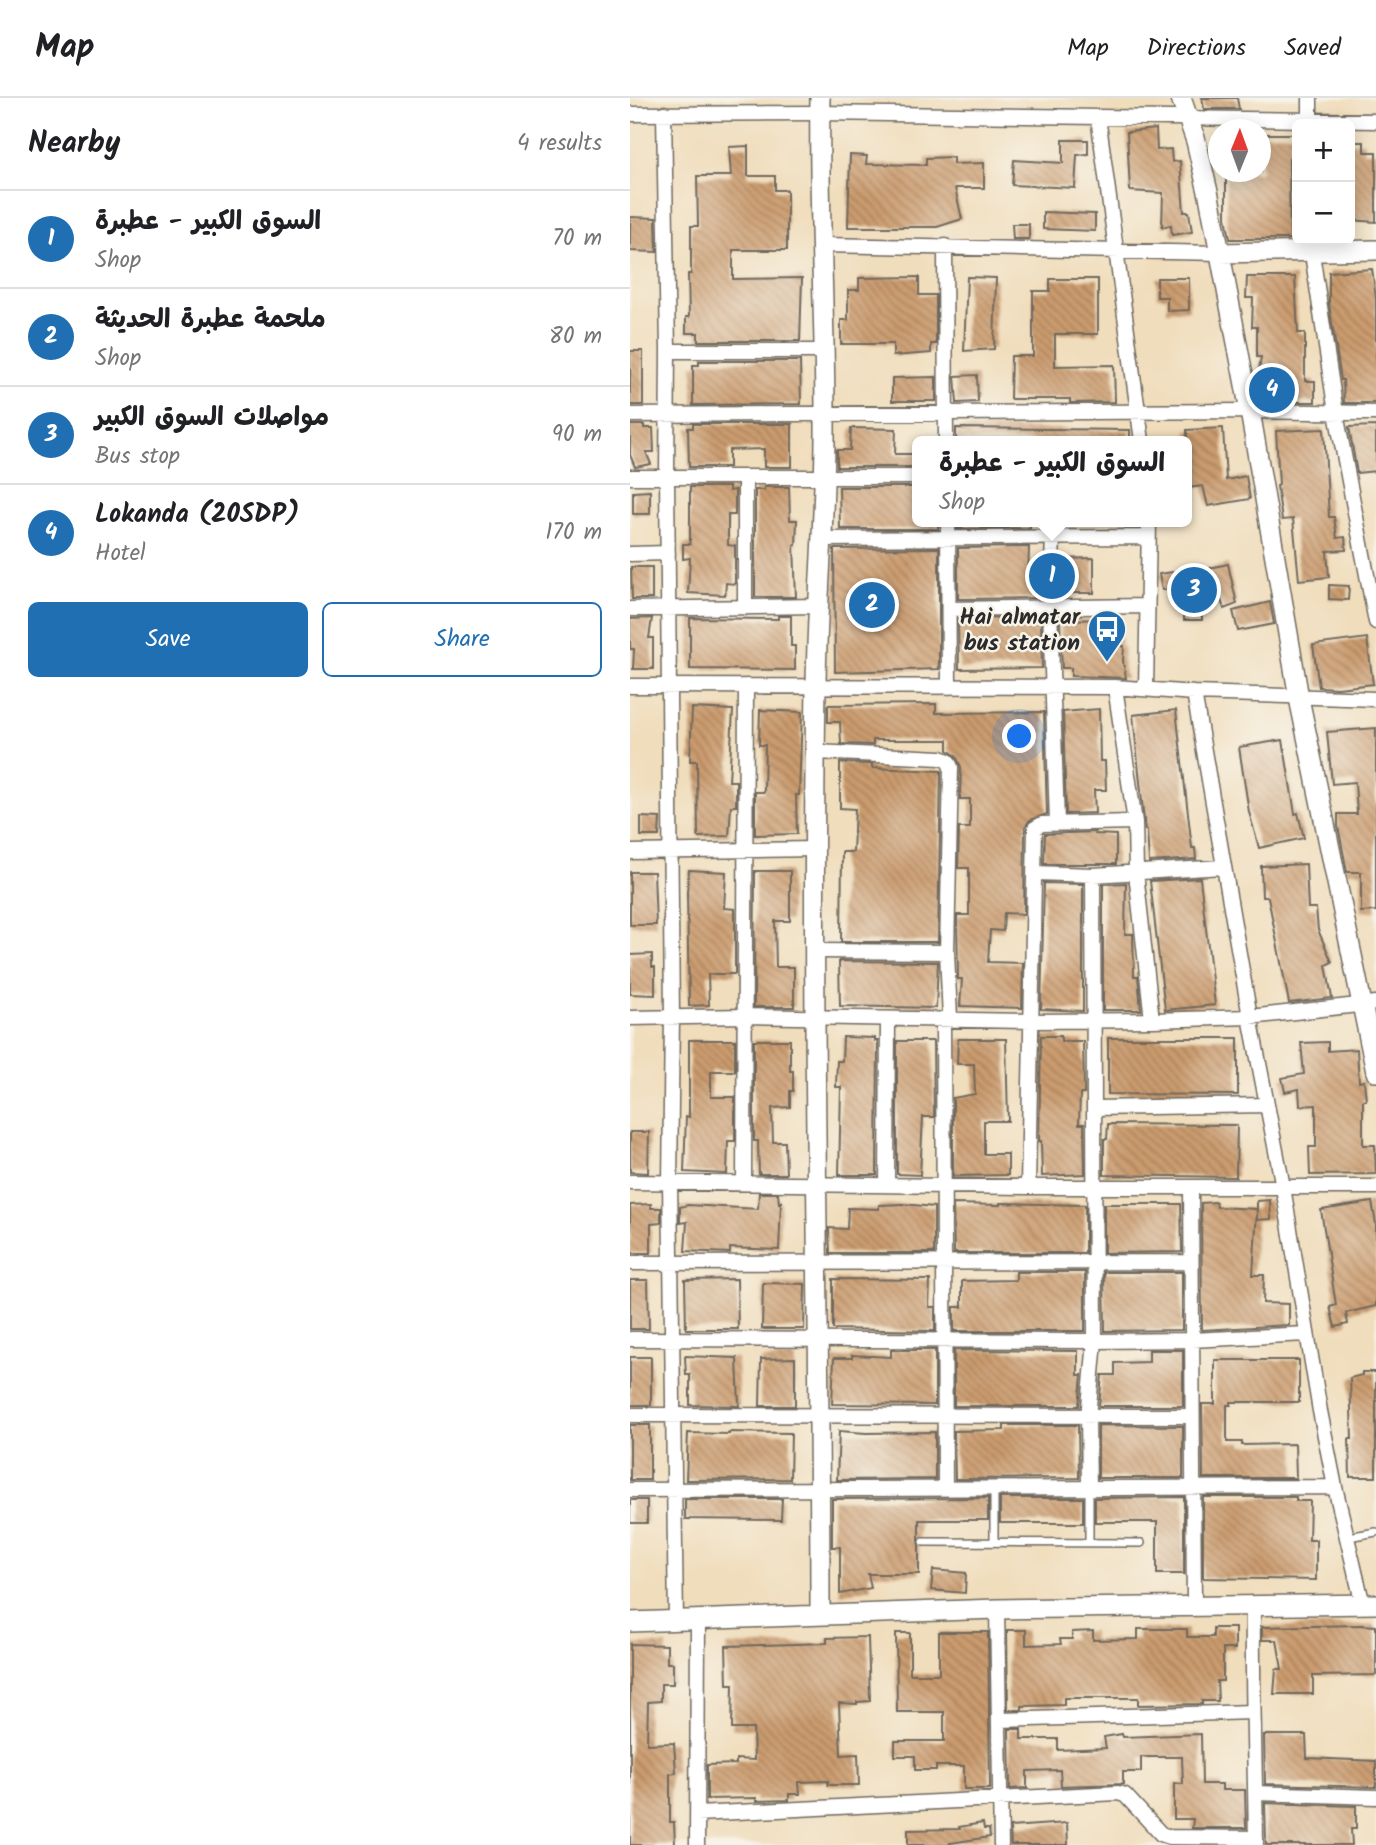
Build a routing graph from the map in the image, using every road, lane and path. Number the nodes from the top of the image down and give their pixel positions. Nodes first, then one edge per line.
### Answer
1 (1181, 98) edge
2 (1310, 98) edge
3 (820, 106) edge
4 (664, 113) junction
5 (630, 114) edge
6 (1098, 117) junction
7 (1310, 119) edge
8 (1189, 120) junction
9 (1376, 121) edge
10 (1355, 122) edge
11 (1292, 123) edge
12 (1310, 245) edge
13 (822, 246) junction
14 (945, 247) junction
15 (1376, 250) edge
16 (1116, 252) junction
17 (1220, 253) junction
18 (668, 351) junction
19 (823, 351) junction
20 (1250, 411) junction
21 (1336, 412) junction
22 (1138, 413) junction
23 (945, 414) junction
24 (1376, 414) edge
25 (630, 415) edge
26 (667, 415) junction
27 (825, 415) junction
28 (946, 436) edge
29 (1141, 436) edge
30 (667, 476) junction
31 (630, 477) edge
32 (745, 477) junction
33 (912, 477) edge
34 (825, 478) junction
35 (948, 527) edge
36 (1148, 529) edge
37 (948, 538) junction
38 (1053, 538) junction
39 (822, 539) junction
40 (668, 553) junction
41 (630, 554) edge
42 (818, 606) junction
43 (1147, 606) junction
44 (745, 608) junction
45 (1050, 608) junction
46 (630, 609) edge
47 (670, 609) junction
48 (949, 609) junction
49 (1376, 621) edge
50 (670, 685) junction
51 (816, 685) junction
52 (630, 686) edge
53 (746, 686) junction
54 (949, 687) junction
55 (1052, 687) junction
56 (1115, 687) junction
57 (1146, 688) junction
58 (1194, 693) junction
59 (1299, 698) junction
60 (1376, 699) edge
61 (816, 752) junction
62 (1135, 822) junction
63 (1057, 823) junction
64 (816, 849) junction
65 (745, 850) junction
66 (630, 852) edge
67 (671, 852) junction
68 (1223, 867) junction
69 (1035, 873) junction
70 (1136, 873) junction
71 (1093, 875) junction
72 (815, 951) junction
73 (947, 952) junction
74 (1370, 1005) edge
75 (745, 1016) junction
76 (672, 1017) junction
77 (1250, 1017) junction
78 (630, 1018) edge
79 (816, 1018) junction
80 (888, 1019) junction
81 (947, 1019) junction
82 (1152, 1020) junction
83 (1032, 1021) junction
84 (1095, 1021) junction
85 (1376, 1072) edge
86 (1266, 1105) junction
87 (1095, 1108) junction
88 (630, 1182) edge
89 (670, 1182) junction
90 (744, 1182) junction
91 (816, 1183) junction
92 (887, 1185) junction
93 (944, 1186) junction
94 (1028, 1187) junction
95 (1094, 1187) junction
96 (1191, 1187) junction
97 (1283, 1187) junction
98 (1376, 1187) edge
99 (671, 1262) junction
100 (1095, 1262) junction
101 (1191, 1262) junction
102 (630, 1263) edge
103 (816, 1263) junction
104 (945, 1263) junction
105 (1307, 1334) junction
106 (630, 1339) edge
107 (673, 1340) junction
108 (818, 1340) junction
109 (946, 1340) junction
110 (1192, 1340) junction
111 (1095, 1341) junction
112 (630, 1415) edge
113 (820, 1415) junction
114 (946, 1415) junction
115 (675, 1416) junction
116 (1191, 1416) junction
117 (1088, 1417) junction
118 (1194, 1487) junction
119 (1335, 1487) junction
120 (820, 1488) junction
121 (944, 1488) junction
122 (993, 1488) junction
123 (1090, 1488) junction
124 (676, 1489) junction
125 (630, 1490) edge
126 (1376, 1532) edge
127 (1347, 1537) junction
128 (924, 1542) dead end
129 (994, 1542) junction
130 (1088, 1543) junction
131 (1142, 1543) dead end
132 (1370, 1604) edge
133 (1194, 1606) junction
134 (1253, 1606) junction
135 (997, 1609) junction
136 (820, 1614) junction
137 (698, 1620) junction
138 (676, 1621) junction
139 (630, 1622) edge
140 (1252, 1712) junction
141 (999, 1720) junction
142 (1256, 1793) junction
143 (1376, 1797) edge
144 (999, 1800) junction
145 (697, 1814) junction
146 (1255, 1842) edge
147 (697, 1845) edge
148 (1001, 1845) edge

1 - 8 main road
2 - 7 street
3 - 4 street
3 - 6 street
3 - 13 main road
4 - 5 street
4 - 18 street
6 - 8 street
6 - 16 street
8 - 11 street
8 - 17 main road
9 - 10 street
12 - 15 main road
12 - 17 main road
12 - 21 street
13 - 14 street
13 - 19 main road
14 - 16 street
14 - 23 street
16 - 17 street
16 - 22 street
17 - 20 main road
18 - 19 street
18 - 26 street
19 - 27 main road
20 - 21 street
20 - 22 street
20 - 59 main road
21 - 24 street
21 - 49 street
22 - 23 street
22 - 29 street
23 - 27 street
23 - 28 street
25 - 26 street
26 - 27 street
26 - 30 street
27 - 34 main road
30 - 31 street
30 - 32 street
30 - 40 street
32 - 34 street
32 - 44 street
33 - 34 street
34 - 39 main road
35 - 37 street
36 - 38 street
36 - 43 street
37 - 38 street
37 - 39 street
37 - 48 street
38 - 45 street
39 - 42 main road
40 - 41 street
40 - 47 street
42 - 44 street
42 - 51 main road
43 - 45 street
43 - 57 street
44 - 47 street
45 - 48 street
45 - 55 street
46 - 47 street
47 - 50 street
48 - 54 street
50 - 52 street
50 - 53 street
50 - 67 street
51 - 53 street
51 - 54 street
51 - 61 main road
53 - 65 street
54 - 55 street
55 - 56 street
55 - 63 street
56 - 57 street
56 - 62 street
57 - 58 street
58 - 59 street
58 - 68 street
59 - 60 street
59 - 74 main road
61 - 64 main road
61 - 73 street
62 - 63 street
62 - 70 street
63 - 69 street
64 - 65 street
64 - 72 main road
65 - 67 street
65 - 75 street
66 - 67 street
67 - 76 street
68 - 70 street
68 - 77 street
69 - 71 street
69 - 83 street
70 - 71 street
70 - 82 street
71 - 84 street
72 - 73 street
72 - 79 main road
73 - 81 street
74 - 77 street
74 - 85 main road
75 - 76 street
75 - 79 street
75 - 90 street
76 - 78 street
76 - 89 street
77 - 82 street
77 - 86 street
79 - 80 street
79 - 91 main road
80 - 81 street
80 - 92 street
81 - 83 street
81 - 93 street
82 - 84 street
83 - 84 street
83 - 94 street
84 - 87 street
86 - 87 street
86 - 97 street
87 - 95 street
88 - 89 street
89 - 90 street
89 - 99 street
90 - 91 street
91 - 92 street
91 - 103 main road
92 - 93 street
93 - 94 street
93 - 104 street
94 - 95 street
95 - 96 street
95 - 100 street
96 - 97 street
96 - 101 street
97 - 98 street
97 - 105 street
99 - 102 street
99 - 103 street
99 - 107 street
100 - 101 street
100 - 104 street
100 - 111 street
101 - 110 street
103 - 104 street
103 - 108 main road
104 - 109 street
105 - 110 street
105 - 119 street
106 - 107 street
107 - 108 street
107 - 115 street
108 - 109 street
108 - 113 main road
109 - 111 street
109 - 114 street
110 - 111 street
110 - 116 street
111 - 117 street
112 - 115 street
113 - 114 street
113 - 115 street
113 - 120 main road
114 - 117 street
114 - 121 street
115 - 124 street
116 - 117 street
116 - 118 street
117 - 123 street
118 - 119 street
118 - 123 street
118 - 133 street
119 - 127 street
120 - 121 street
120 - 124 street
120 - 136 main road
121 - 122 street
122 - 123 street
122 - 129 lane
123 - 130 lane
124 - 125 street
124 - 138 street
126 - 127 lane
127 - 132 street
128 - 129 lane
129 - 130 lane
130 - 131 lane
132 - 134 main road
133 - 134 main road
133 - 135 main road
134 - 140 street
135 - 136 main road
135 - 141 street
136 - 137 main road
137 - 138 main road
137 - 145 street
138 - 139 main road
140 - 141 street
140 - 142 street
141 - 144 street
142 - 143 street
142 - 146 street
144 - 145 street
144 - 146 street
144 - 148 street
145 - 147 street

